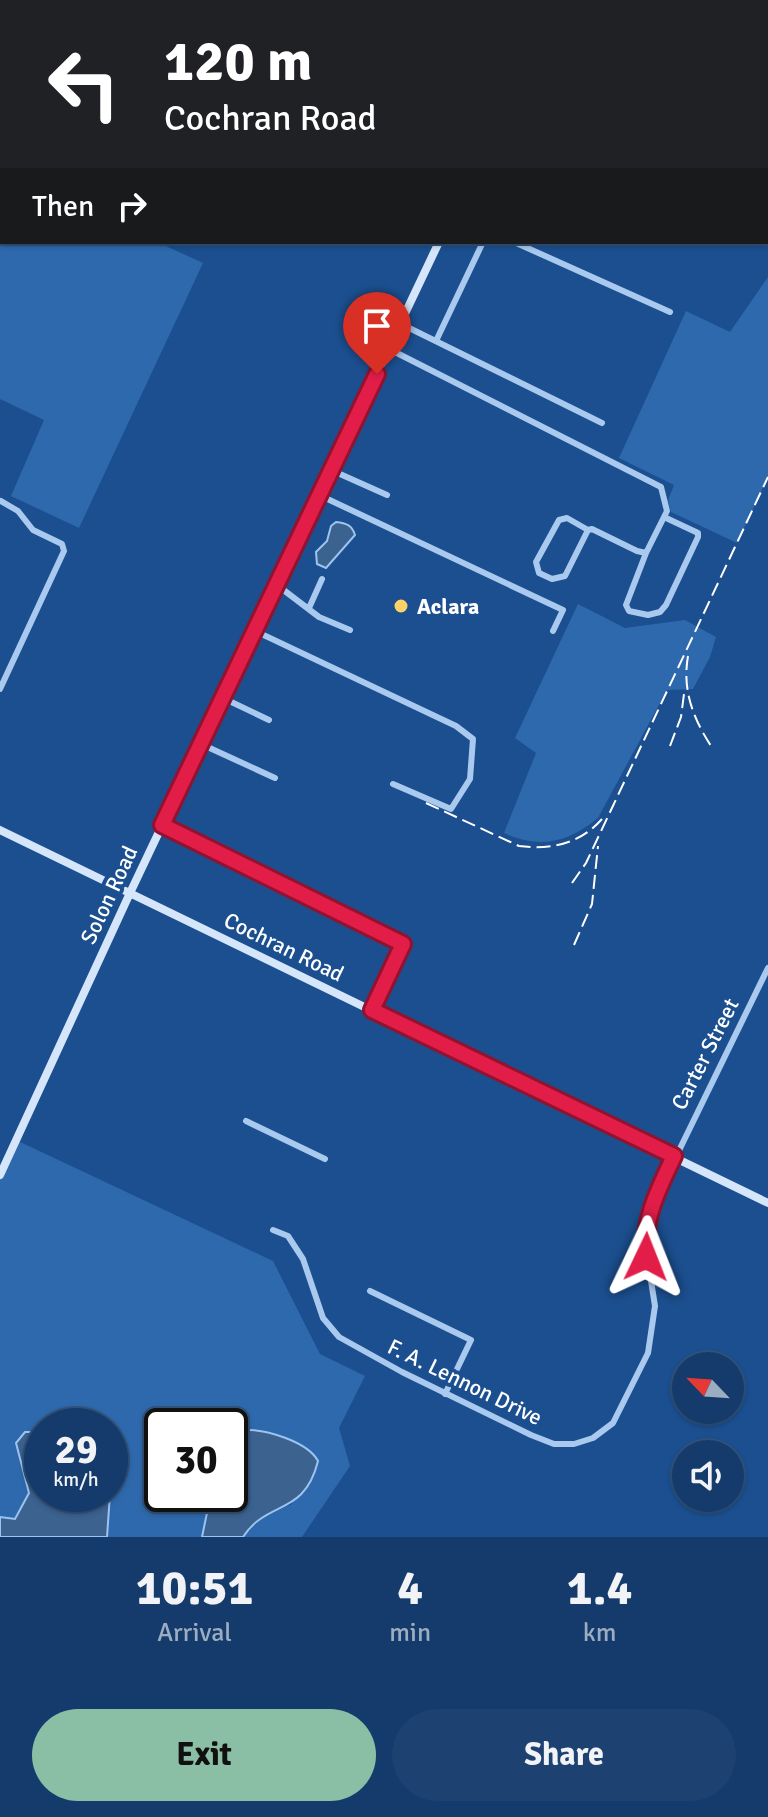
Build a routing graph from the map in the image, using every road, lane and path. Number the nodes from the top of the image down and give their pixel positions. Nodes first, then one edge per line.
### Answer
1 (438, 244) edge
2 (482, 244) edge
3 (518, 244) edge
4 (670, 312) dead end
5 (401, 324) junction
6 (436, 341) junction
7 (389, 349) junction
8 (602, 423) dead end
9 (331, 470) junction
10 (319, 495) junction
11 (387, 495) dead end
12 (1, 501) edge
13 (664, 517) junction
14 (588, 530) junction
15 (646, 553) junction
16 (322, 579) dead end
17 (277, 585) junction
18 (309, 608) junction
19 (350, 630) dead end
20 (255, 631) junction
21 (553, 631) dead end
22 (0, 689) edge
23 (223, 698) junction
24 (269, 720) dead end
25 (201, 744) junction
26 (275, 778) dead end
27 (393, 784) dead end
28 (162, 825) junction
29 (0, 830) edge
30 (130, 893) junction
31 (768, 968) edge
32 (372, 1010) junction
33 (246, 1121) dead end
34 (674, 1156) junction
35 (325, 1159) dead end
36 (0, 1175) edge
37 (768, 1203) edge
38 (273, 1230) dead end
39 (370, 1291) dead end
40 (445, 1394) junction

1 - 5 street, Solon Road
2 - 6 street
3 - 4 street
5 - 6 street
5 - 7 street, Solon Road
6 - 8 street
7 - 9 street, Solon Road
7 - 13 street
9 - 10 street, Solon Road
9 - 11 street
10 - 17 street, Solon Road
10 - 21 street
12 - 22 street
13 - 15 street
13 - 15 street
14 - 14 street
14 - 15 street
16 - 18 street
17 - 18 street
17 - 20 street, Solon Road
18 - 19 street
20 - 23 street, Solon Road
20 - 27 street
23 - 24 street
23 - 25 street, Solon Road
25 - 26 street
25 - 28 street, Solon Road
28 - 30 street, Solon Road
28 - 32 street
29 - 30 street, Cochran Road
30 - 32 street, Cochran Road
30 - 36 street, Solon Road
31 - 34 street, Carter Street
32 - 34 street, Cochran Road
33 - 35 street
34 - 37 street, Cochran Road
34 - 40 street, F. A. Lennon Drive
38 - 40 street, F. A. Lennon Drive
39 - 40 street

